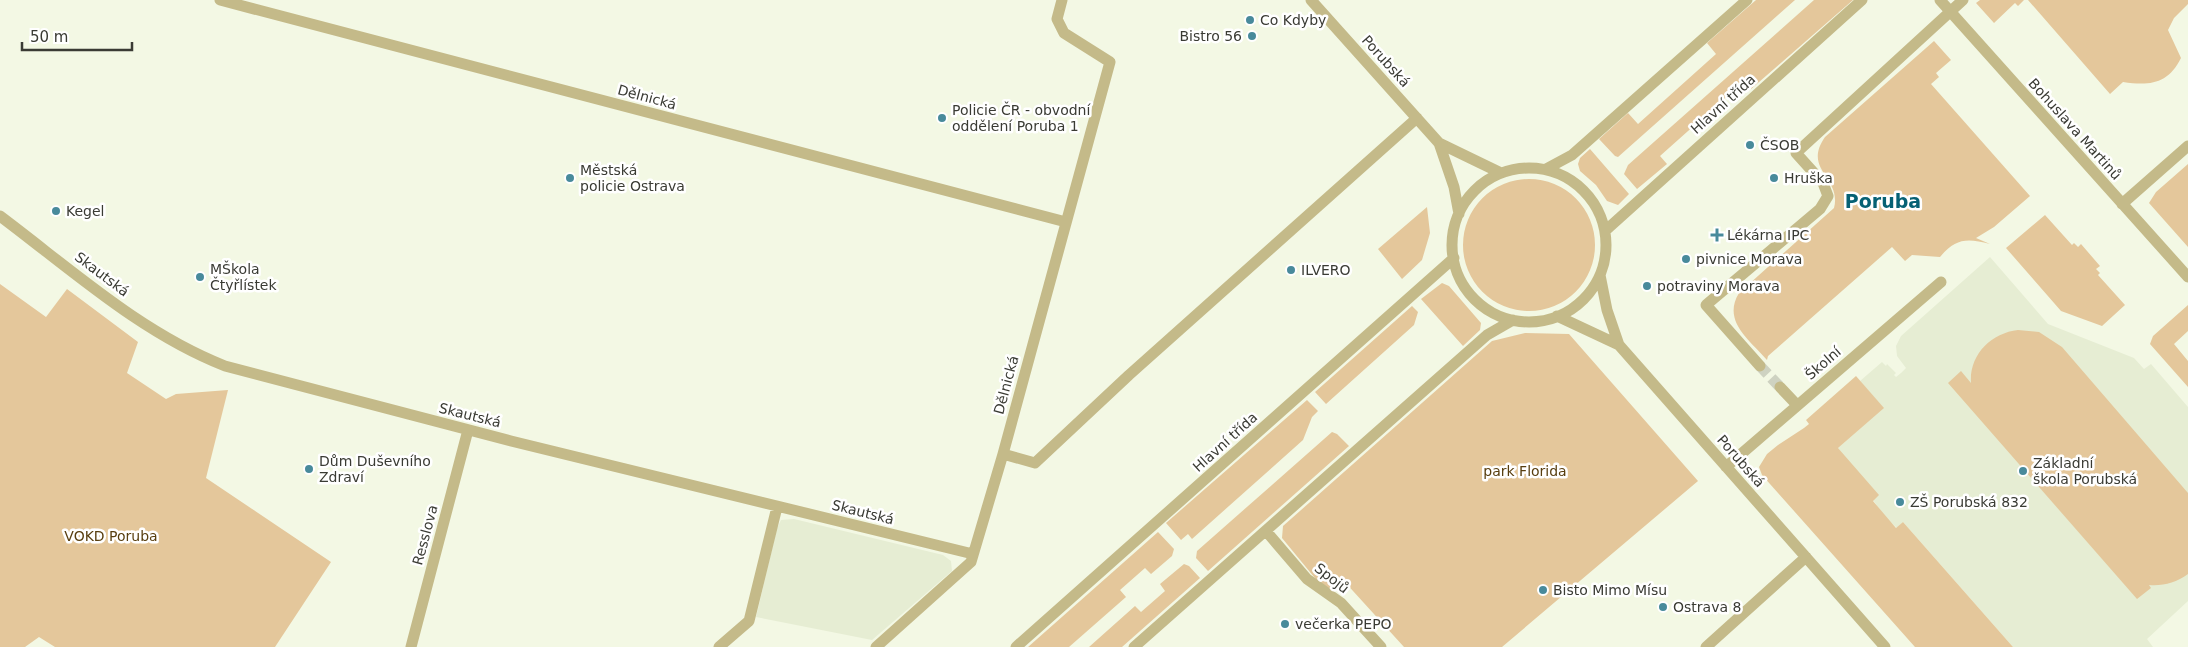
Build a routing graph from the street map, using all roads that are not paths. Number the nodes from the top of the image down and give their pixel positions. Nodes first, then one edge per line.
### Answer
1 (220, 0) edge
2 (1062, 0) edge
3 (1311, 0) edge
4 (1747, 0) edge
5 (1862, 0) edge
6 (1940, 0) edge
7 (1963, 0) edge
8 (1950, 11) junction
9 (1417, 118) junction
10 (1439, 143) junction
11 (2188, 146) edge
12 (1546, 169) junction
13 (1501, 173) junction
14 (2122, 204) junction
15 (1459, 214) junction
16 (0, 216) edge
17 (1066, 222) junction
18 (1605, 231) junction
19 (1454, 258) junction
20 (1600, 275) junction
21 (2188, 277) edge
22 (1941, 282) dead end
23 (1557, 316) junction
24 (1513, 320) junction
25 (1619, 345) junction
26 (1760, 366) tunnel mouth
27 (1780, 387) tunnel mouth
28 (1797, 405) junction
29 (468, 430) junction
30 (1003, 454) junction
31 (1726, 467) junction
32 (777, 507) junction
33 (1266, 531) junction
34 (973, 554) junction
35 (1806, 557) junction
36 (411, 647) edge
37 (719, 647) edge
38 (876, 647) edge
39 (1016, 647) edge
40 (1134, 647) edge
41 (1381, 647) edge
42 (1706, 647) edge
43 (1885, 647) edge

1 - 17 street, Dělnická
2 - 17 street, Dělnická
3 - 9 street, Porubská
4 - 12 street
5 - 18 street, Hlavní třída
6 - 8 street, Bohuslava Martinů
7 - 8 street
8 - 14 street, Bohuslava Martinů
8 - 26 street
9 - 10 street, Porubská
9 - 30 street
10 - 13 street, Porubská
10 - 15 street, Porubská
11 - 14 street
12 - 13 street
12 - 18 street
13 - 15 street
14 - 21 street, Bohuslava Martinů
15 - 19 street
16 - 29 street, Skautská
17 - 30 street, Dělnická
18 - 20 street
19 - 24 street
19 - 39 street, Hlavní třída
20 - 23 street
20 - 25 street
22 - 28 street, Školní
23 - 24 street
23 - 25 street, Porubská
24 - 33 street
25 - 31 street, Porubská
27 - 28 street
28 - 31 street, Školní
29 - 32 street, Skautská
29 - 36 street, Resslova
30 - 34 street, Dělnická
31 - 35 street, Porubská
32 - 34 street, Skautská
32 - 37 street
33 - 40 street
33 - 41 street, Spojů
34 - 38 street
35 - 42 street
35 - 43 street, Porubská

